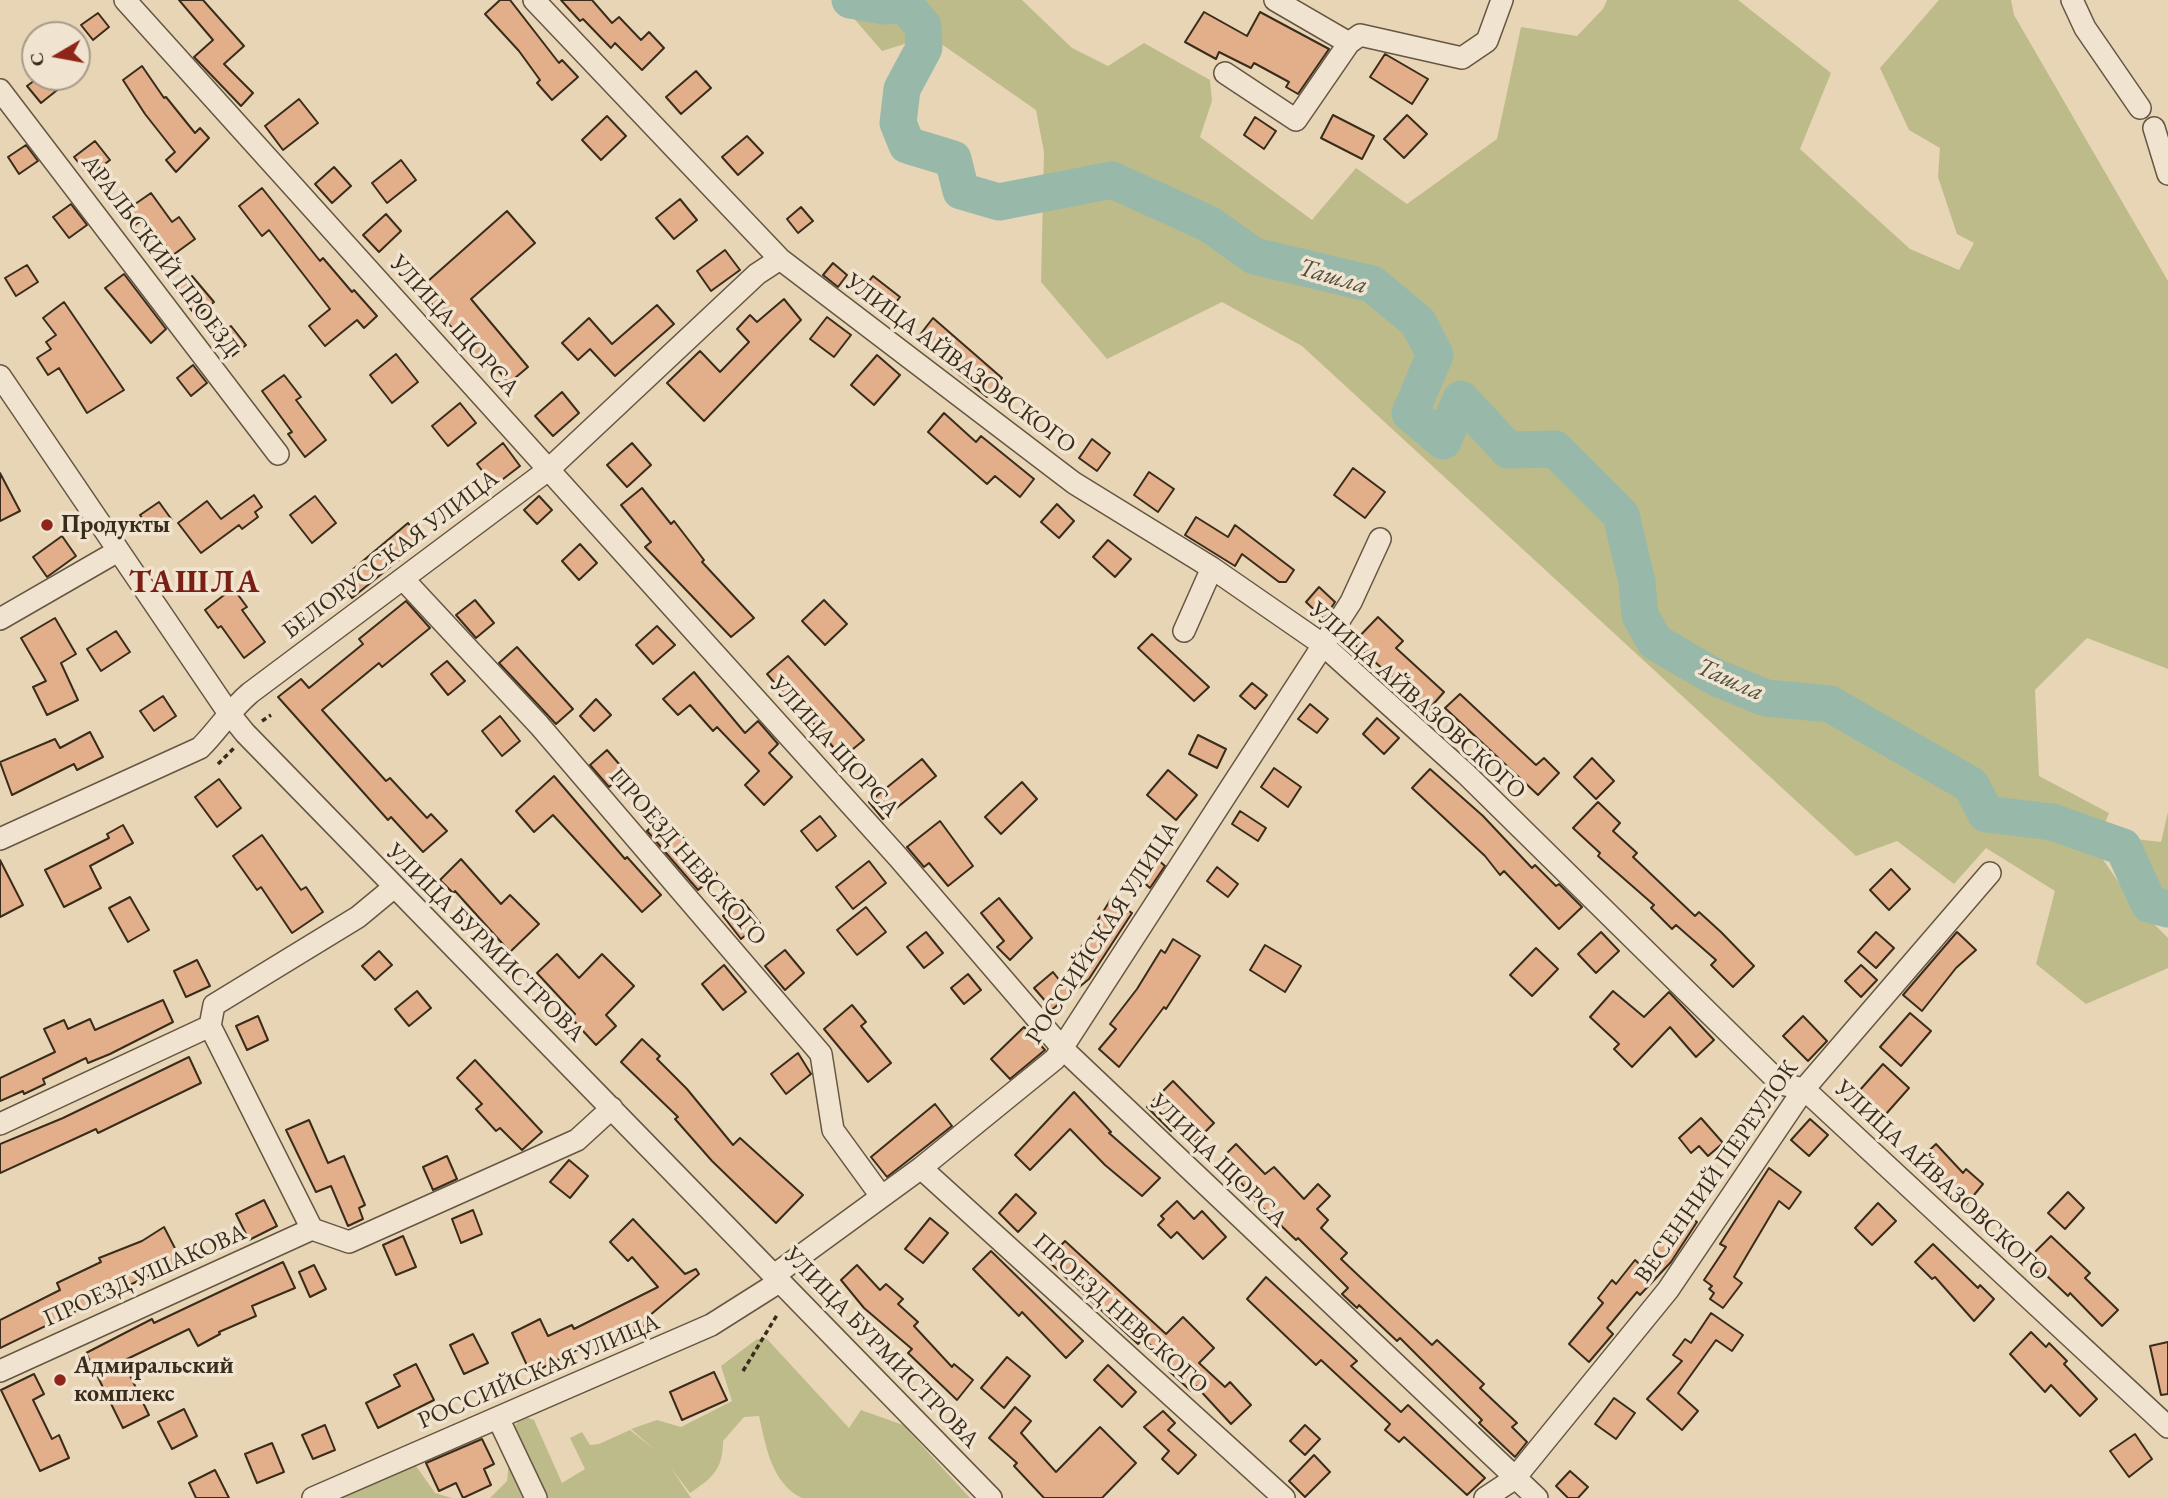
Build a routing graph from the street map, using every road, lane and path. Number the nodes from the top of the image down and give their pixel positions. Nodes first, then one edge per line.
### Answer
1 (124, 0) edge
2 (534, 0) edge
3 (1275, 0) edge
4 (1502, 0) edge
5 (2072, 0) edge
6 (1349, 43) junction
7 (1226, 74) dead end
8 (0, 90) edge
9 (2140, 108) dead end
10 (2154, 128) dead end
11 (2168, 174) edge
12 (780, 259) junction
13 (3, 387) edge
14 (278, 454) dead end
15 (548, 470) junction
16 (1380, 539) dead end
17 (118, 551) junction
18 (1212, 568) junction
19 (404, 580) junction
20 (0, 619) edge
21 (1184, 631) dead end
22 (1322, 644) junction
23 (228, 712) junction
24 (0, 839) edge
25 (1990, 873) dead end
26 (393, 888) junction
27 (210, 1026) junction
28 (1063, 1049) junction
29 (1804, 1088) junction
30 (612, 1108) junction
31 (0, 1124) edge
32 (921, 1168) junction
33 (881, 1196) junction
34 (312, 1228) junction
35 (776, 1279) junction
36 (777, 1315) dead end
37 (0, 1371) edge
38 (743, 1371) dead end
39 (498, 1418) junction
40 (2168, 1427) edge
41 (1514, 1479) junction
42 (313, 1498) edge
43 (536, 1498) edge
44 (991, 1498) edge
45 (1284, 1498) edge
46 (1485, 1498) edge
47 (1537, 1498) edge

1 - 15 street, УЛИЦА ЩОРСА
2 - 12 street, УЛИЦА АЙВАЗОВСКОГО
3 - 6 street
4 - 6 street
5 - 9 street
6 - 7 street
8 - 14 street, АРАЛЬСКИЙ ПРОЕЗД
10 - 11 street
12 - 15 street, БЕЛОРУССКАЯ УЛИЦА
12 - 18 street, УЛИЦА АЙВАЗОВСКОГО
13 - 17 street, УЛИЦА БУРМИСТРОВА
15 - 19 street, БЕЛОРУССКАЯ УЛИЦА
15 - 28 street, УЛИЦА ЩОРСА
16 - 22 street, РОССИЙСКАЯ УЛИЦА
17 - 20 street
17 - 23 street, УЛИЦА БУРМИСТРОВА
18 - 21 street
18 - 22 street, УЛИЦА АЙВАЗОВСКОГО
19 - 23 street, БЕЛОРУССКАЯ УЛИЦА
19 - 33 street, ПРОЕЗД НЕВСКОГО
22 - 28 street, РОССИЙСКАЯ УЛИЦА
22 - 29 street, УЛИЦА АЙВАЗОВСКОГО
23 - 24 street, БЕЛОРУССКАЯ УЛИЦА
23 - 26 street, УЛИЦА БУРМИСТРОВА
25 - 29 street, ВЕСЕННИЙ ПЕРЕУЛОК
26 - 27 street
26 - 30 street, УЛИЦА БУРМИСТРОВА
27 - 31 street
27 - 34 street
28 - 32 street, РОССИЙСКАЯ УЛИЦА
28 - 41 street, УЛИЦА ЩОРСА
29 - 40 street, УЛИЦА АЙВАЗОВСКОГО
29 - 41 street, ВЕСЕННИЙ ПЕРЕУЛОК
30 - 34 street
30 - 35 street, УЛИЦА БУРМИСТРОВА
32 - 33 street, РОССИЙСКАЯ УЛИЦА
32 - 45 street, ПРОЕЗД НЕВСКОГО
33 - 35 street, РОССИЙСКАЯ УЛИЦА
34 - 37 street, ПРОЕЗД УШАКОВА
35 - 39 street, РОССИЙСКАЯ УЛИЦА
35 - 44 street, УЛИЦА БУРМИСТРОВА
36 - 38 path
39 - 42 street, РОССИЙСКАЯ УЛИЦА
39 - 43 street
41 - 46 street, ВЕСЕННИЙ ПЕРЕУЛОК
41 - 47 street, УЛИЦА ЩОРСА

